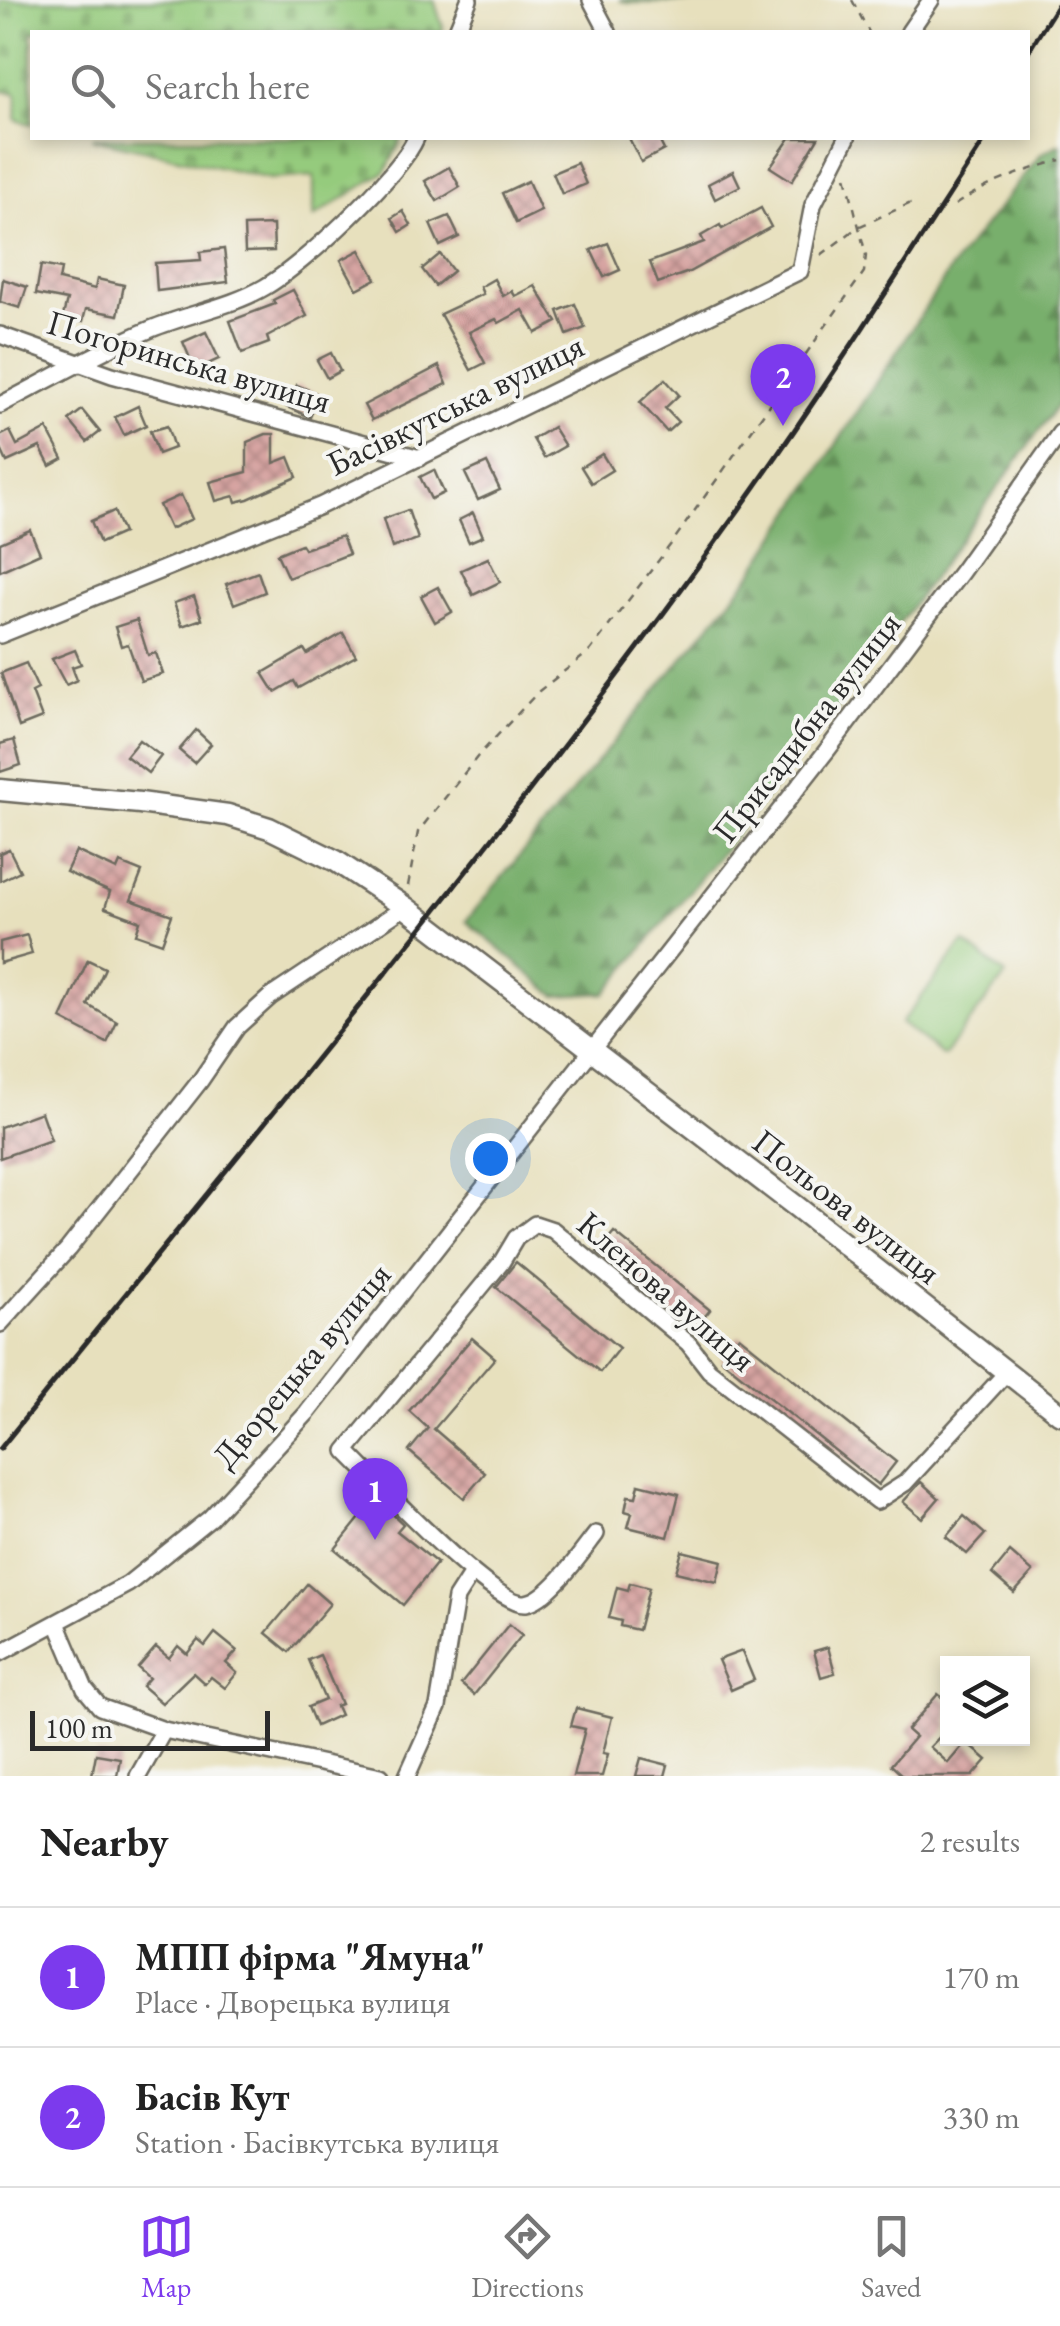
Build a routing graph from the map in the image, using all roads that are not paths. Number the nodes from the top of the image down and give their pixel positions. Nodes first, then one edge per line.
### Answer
1 (469, 0) edge
2 (591, 0) edge
3 (927, 6) edge
4 (457, 30) edge
5 (607, 30) edge
6 (911, 30) edge
7 (415, 140) edge
8 (843, 144) edge
9 (0, 335) edge
10 (79, 364) junction
11 (0, 405) edge
12 (1060, 433) edge
13 (420, 458) junction
14 (0, 635) edge
15 (0, 790) edge
16 (405, 907) junction
17 (592, 1052) junction
18 (0, 1324) edge
19 (1006, 1372) junction
20 (1060, 1414) edge
21 (596, 1534) dead end
22 (472, 1573) junction
23 (57, 1623) junction
24 (0, 1653) edge
25 (164, 1730) junction
26 (138, 1776) edge
27 (376, 1776) edge
28 (407, 1776) edge

1 - 4 street
2 - 5 street
3 - 6 street
7 - 10 street
8 - 13 street, Басівкутська вулиця
9 - 10 street, Погоринська вулиця
10 - 11 street
10 - 13 street, Погоринська вулиця
12 - 17 street, Присадибна вулиця
13 - 14 street, Басівкутська вулиця
15 - 16 main road
16 - 17 main road
16 - 18 street
17 - 19 main road, Польова вулиця
17 - 23 street, Дворецька вулиця
19 - 20 main road, Польова вулиця
19 - 22 street, Кленова вулиця
21 - 22 street, Кленова вулиця
22 - 28 street
23 - 24 street, Дворецька вулиця
23 - 25 street
25 - 26 street
25 - 27 street

